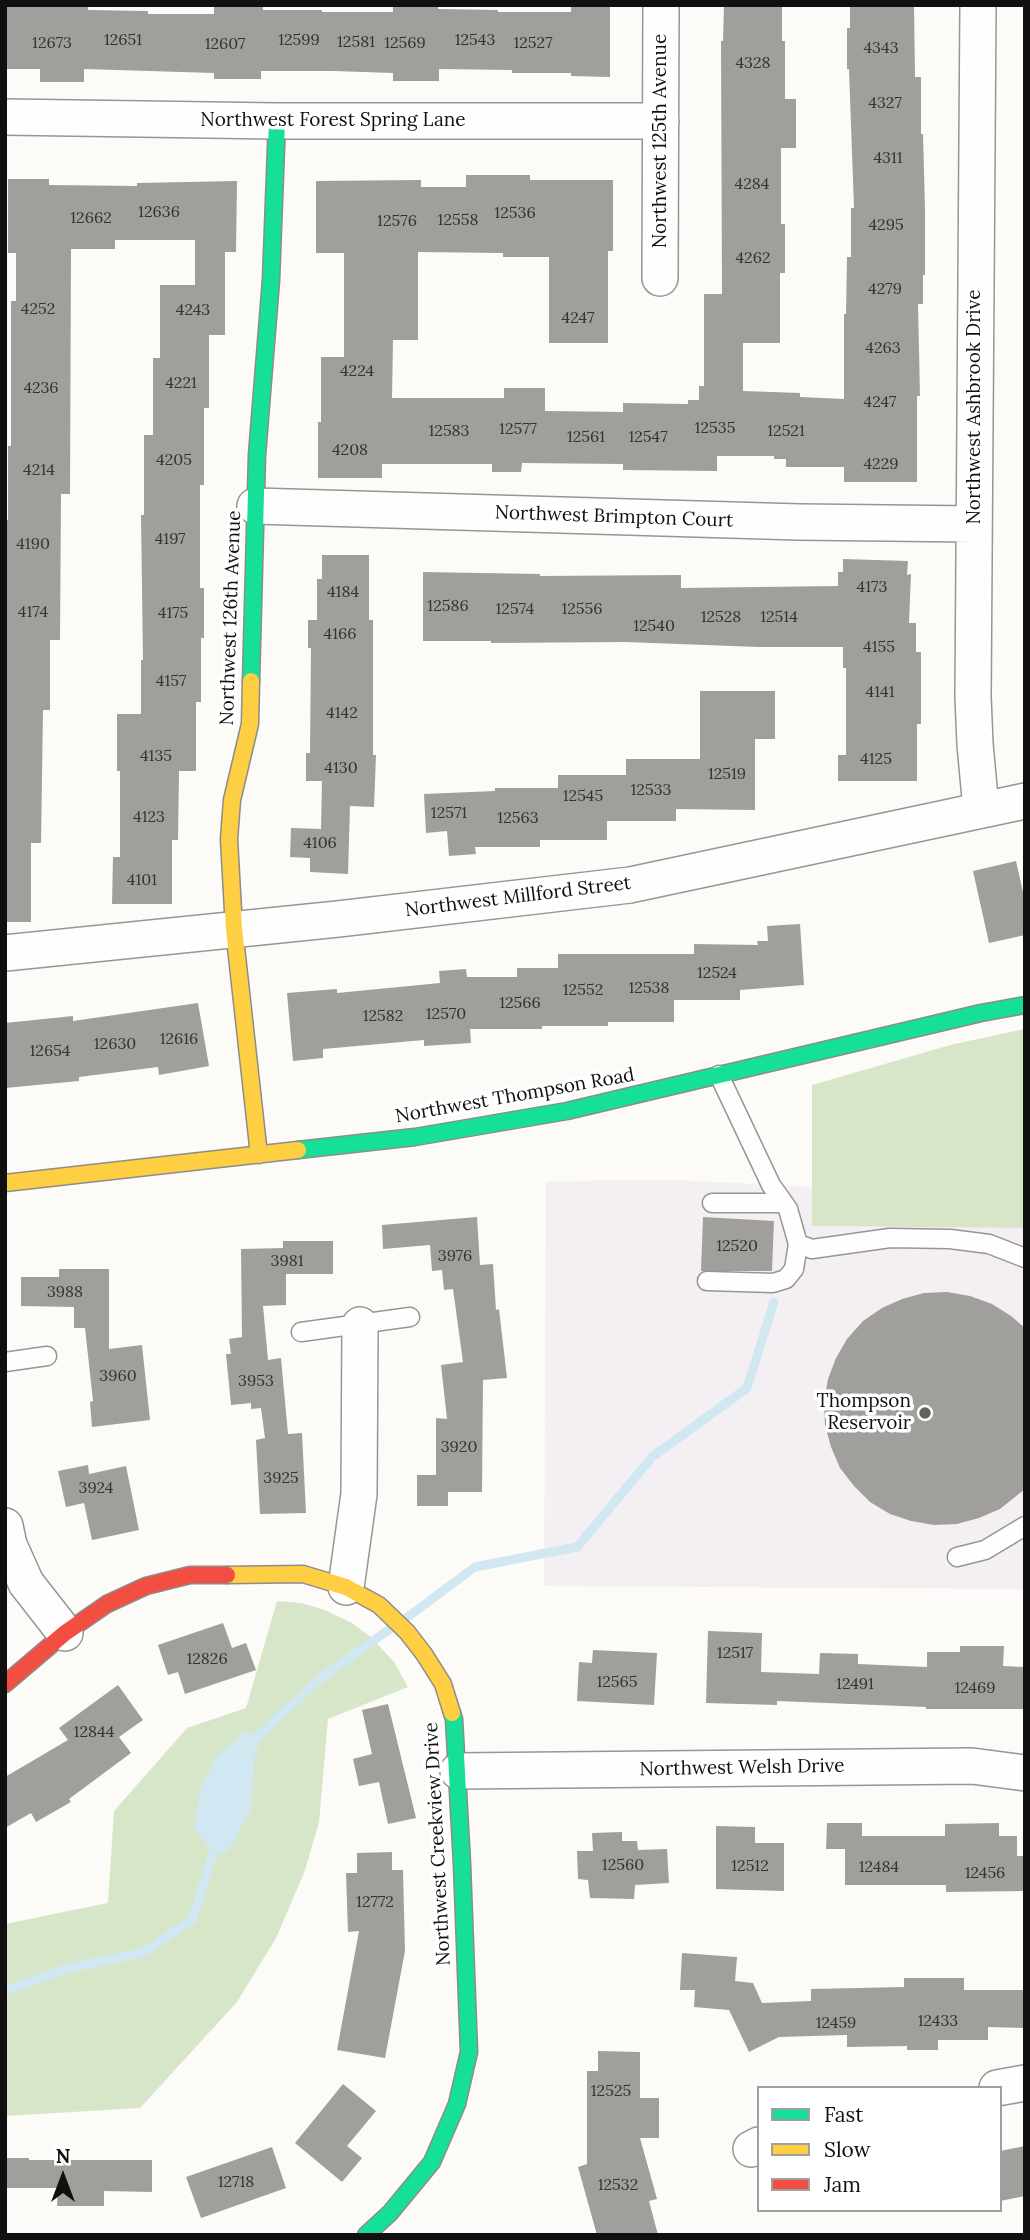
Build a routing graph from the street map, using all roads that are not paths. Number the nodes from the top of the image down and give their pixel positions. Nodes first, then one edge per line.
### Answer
1 (661, 5) edge
2 (978, 5) edge
3 (5, 117) edge
4 (276, 121) junction
5 (661, 121) junction
6 (660, 278) dead end
7 (255, 506) junction
8 (974, 524) junction
9 (1025, 801) edge
10 (981, 809) junction
11 (234, 929) junction
12 (5, 953) edge
13 (1025, 1005) edge
14 (719, 1075) junction
15 (259, 1155) junction
16 (5, 1183) edge
17 (712, 1203) dead end
18 (784, 1203) junction
19 (798, 1244) junction
20 (1025, 1258) edge
21 (707, 1280) dead end
22 (410, 1317) dead end
23 (360, 1325) junction
24 (300, 1332) dead end
25 (47, 1356) dead end
26 (5, 1362) edge
27 (5, 1526) edge
28 (1025, 1526) edge
29 (957, 1557) dead end
30 (346, 1587) junction
31 (65, 1633) junction
32 (5, 1684) edge
33 (458, 1771) junction
34 (1025, 1773) edge
35 (1025, 2083) edge
36 (1002, 2087) edge
37 (366, 2235) edge

1 - 5 street, Northwest 125th Avenue
2 - 8 street, Northwest Ashbrook Drive
3 - 4 street, Northwest Forest Spring Lane
4 - 5 street, Northwest Forest Spring Lane
4 - 7 street, Northwest 126th Avenue
5 - 6 street, Northwest 125th Avenue
7 - 8 street, Northwest Brimpton Court
7 - 11 street, Northwest 126th Avenue
8 - 10 street, Northwest Ashbrook Drive
9 - 10 street, Northwest Millford Street
10 - 11 street, Northwest Millford Street
11 - 12 street, Northwest Millford Street
11 - 15 street, Northwest 126th Avenue
13 - 14 street, Northwest Thompson Road
14 - 15 street, Northwest Thompson Road
14 - 18 lane
15 - 16 street, Northwest Thompson Road
17 - 18 lane
18 - 19 lane
19 - 20 lane
19 - 21 lane
22 - 23 lane
23 - 24 lane
23 - 30 street
25 - 26 lane
27 - 31 street
28 - 29 lane
30 - 31 street, Northwest Creekview Drive
30 - 33 street, Northwest Creekview Drive
31 - 32 street, Northwest Creekview Drive
33 - 34 street, Northwest Welsh Drive
33 - 37 street, Northwest Creekview Drive
35 - 36 street

